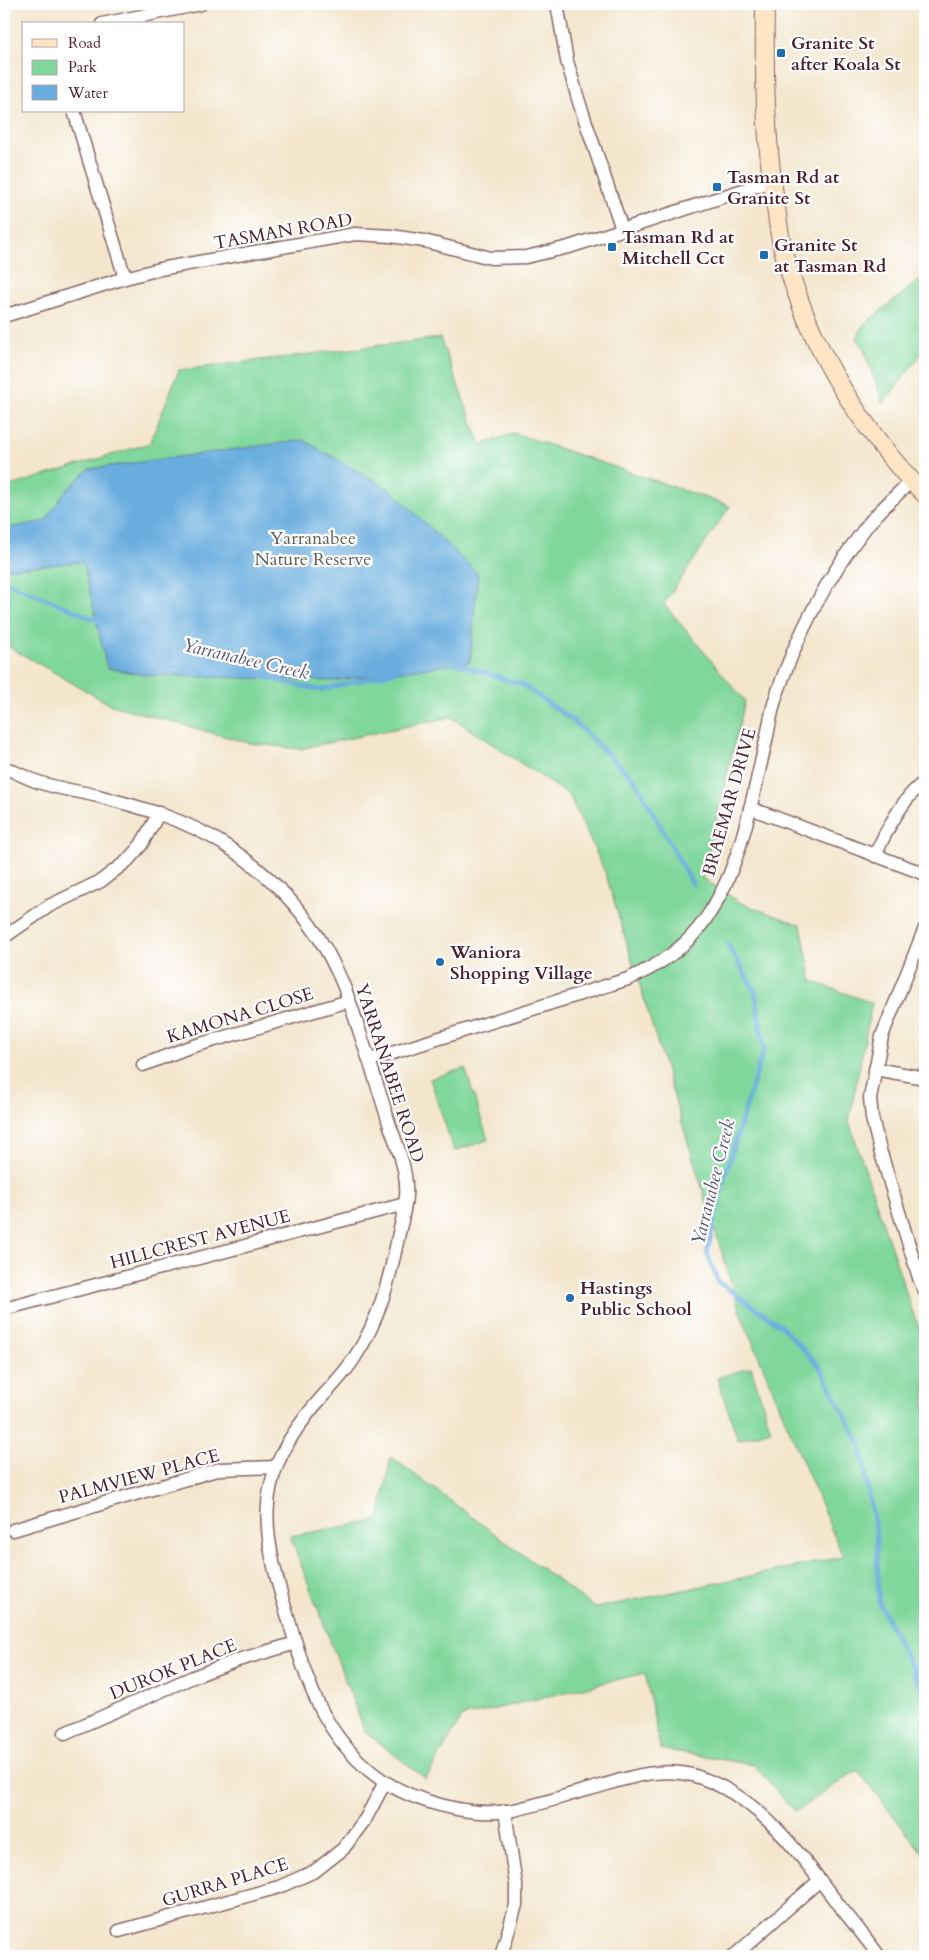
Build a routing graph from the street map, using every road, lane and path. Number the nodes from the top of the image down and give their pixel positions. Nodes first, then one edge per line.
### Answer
1 (201, 4) edge
2 (557, 4) edge
3 (765, 4) edge
4 (112, 22) edge
5 (74, 112) edge
6 (771, 181) junction
7 (622, 229) junction
8 (124, 278) junction
9 (4, 316) edge
10 (910, 481) junction
11 (925, 494) edge
12 (4, 767) edge
13 (925, 782) edge
14 (750, 808) junction
15 (159, 813) junction
16 (876, 856) junction
17 (925, 874) edge
18 (925, 928) edge
19 (4, 937) edge
20 (349, 1001) junction
21 (370, 1060) junction
22 (143, 1066) dead end
23 (875, 1068) junction
24 (925, 1078) edge
25 (405, 1204) junction
26 (925, 1291) edge
27 (4, 1309) edge
28 (276, 1467) junction
29 (13, 1530) dead end
30 (296, 1643) junction
31 (65, 1733) dead end
32 (385, 1782) junction
33 (505, 1811) junction
34 (820, 1880) junction
35 (119, 1931) dead end
36 (501, 1956) edge
37 (734, 1956) edge
38 (879, 1956) edge

1 - 4 street
2 - 7 street
3 - 6 street
5 - 8 street
6 - 7 street, TASMAN ROAD
6 - 10 street
7 - 8 street, TASMAN ROAD
8 - 9 street, TASMAN ROAD
10 - 11 street
10 - 14 street, BRAEMAR DRIVE
12 - 15 street, YARRANABEE ROAD
13 - 16 street
14 - 16 street
14 - 21 street, BRAEMAR DRIVE
15 - 19 street
15 - 20 street, YARRANABEE ROAD
16 - 17 street
18 - 23 street
20 - 21 street, YARRANABEE ROAD
20 - 22 street, KAMONA CLOSE
21 - 25 street, YARRANABEE ROAD
23 - 24 street
23 - 26 street
25 - 27 street, HILLCREST AVENUE
25 - 28 street, YARRANABEE ROAD
28 - 29 street, PALMVIEW PLACE
28 - 30 street, YARRANABEE ROAD
30 - 31 street, DUROK PLACE
30 - 32 street, YARRANABEE ROAD
32 - 33 street, YARRANABEE ROAD
32 - 35 street, GURRA PLACE
33 - 34 street, YARRANABEE ROAD
33 - 36 street
34 - 37 street
34 - 38 street, YARRANABEE ROAD

